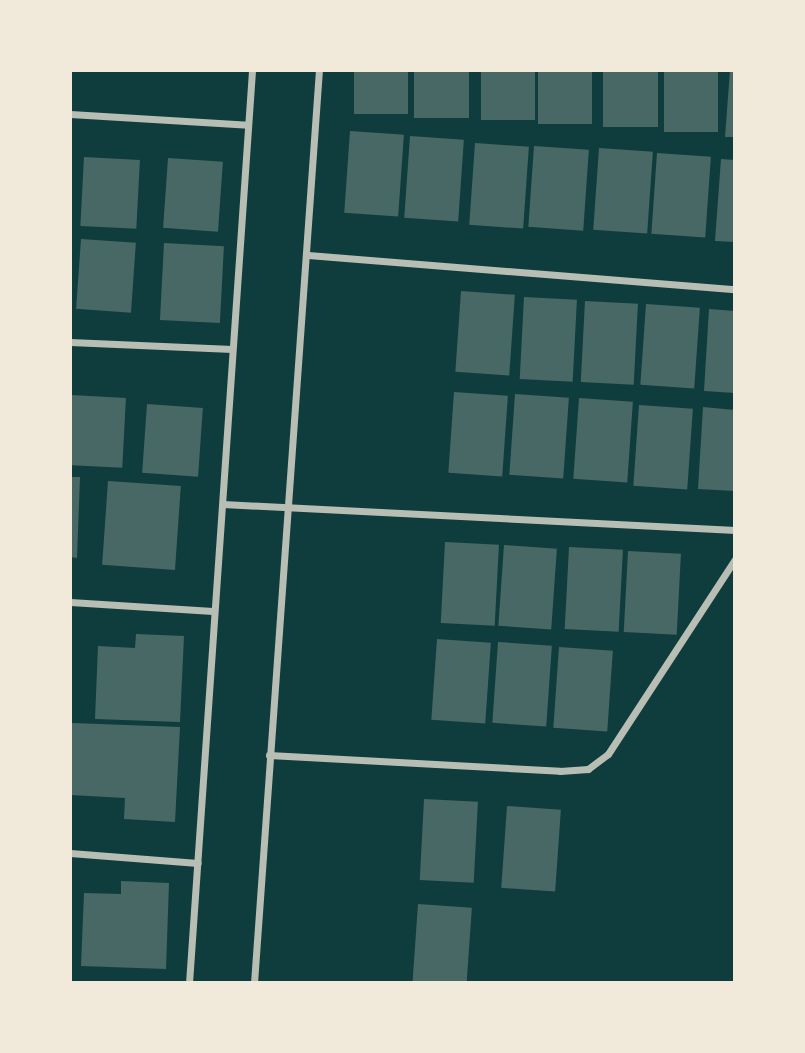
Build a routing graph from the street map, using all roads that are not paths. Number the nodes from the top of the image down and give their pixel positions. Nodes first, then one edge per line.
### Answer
1 (252, 70) edge
2 (319, 70) edge
3 (70, 114) edge
4 (248, 125) junction
5 (308, 255) junction
6 (735, 289) edge
7 (70, 342) edge
8 (232, 349) junction
9 (223, 504) junction
10 (287, 508) junction
11 (735, 530) edge
12 (735, 559) edge
13 (70, 602) edge
14 (213, 611) junction
15 (269, 755) junction
16 (70, 853) edge
17 (198, 863) junction
18 (190, 983) edge
19 (254, 983) edge

1 - 4 street
2 - 5 street
3 - 4 street
4 - 8 street
5 - 6 street
5 - 10 street
7 - 8 street
8 - 9 street
9 - 10 street
9 - 14 street
10 - 11 street
10 - 15 street
12 - 15 street
13 - 14 street
14 - 17 street
15 - 19 street
16 - 17 street
17 - 18 street

